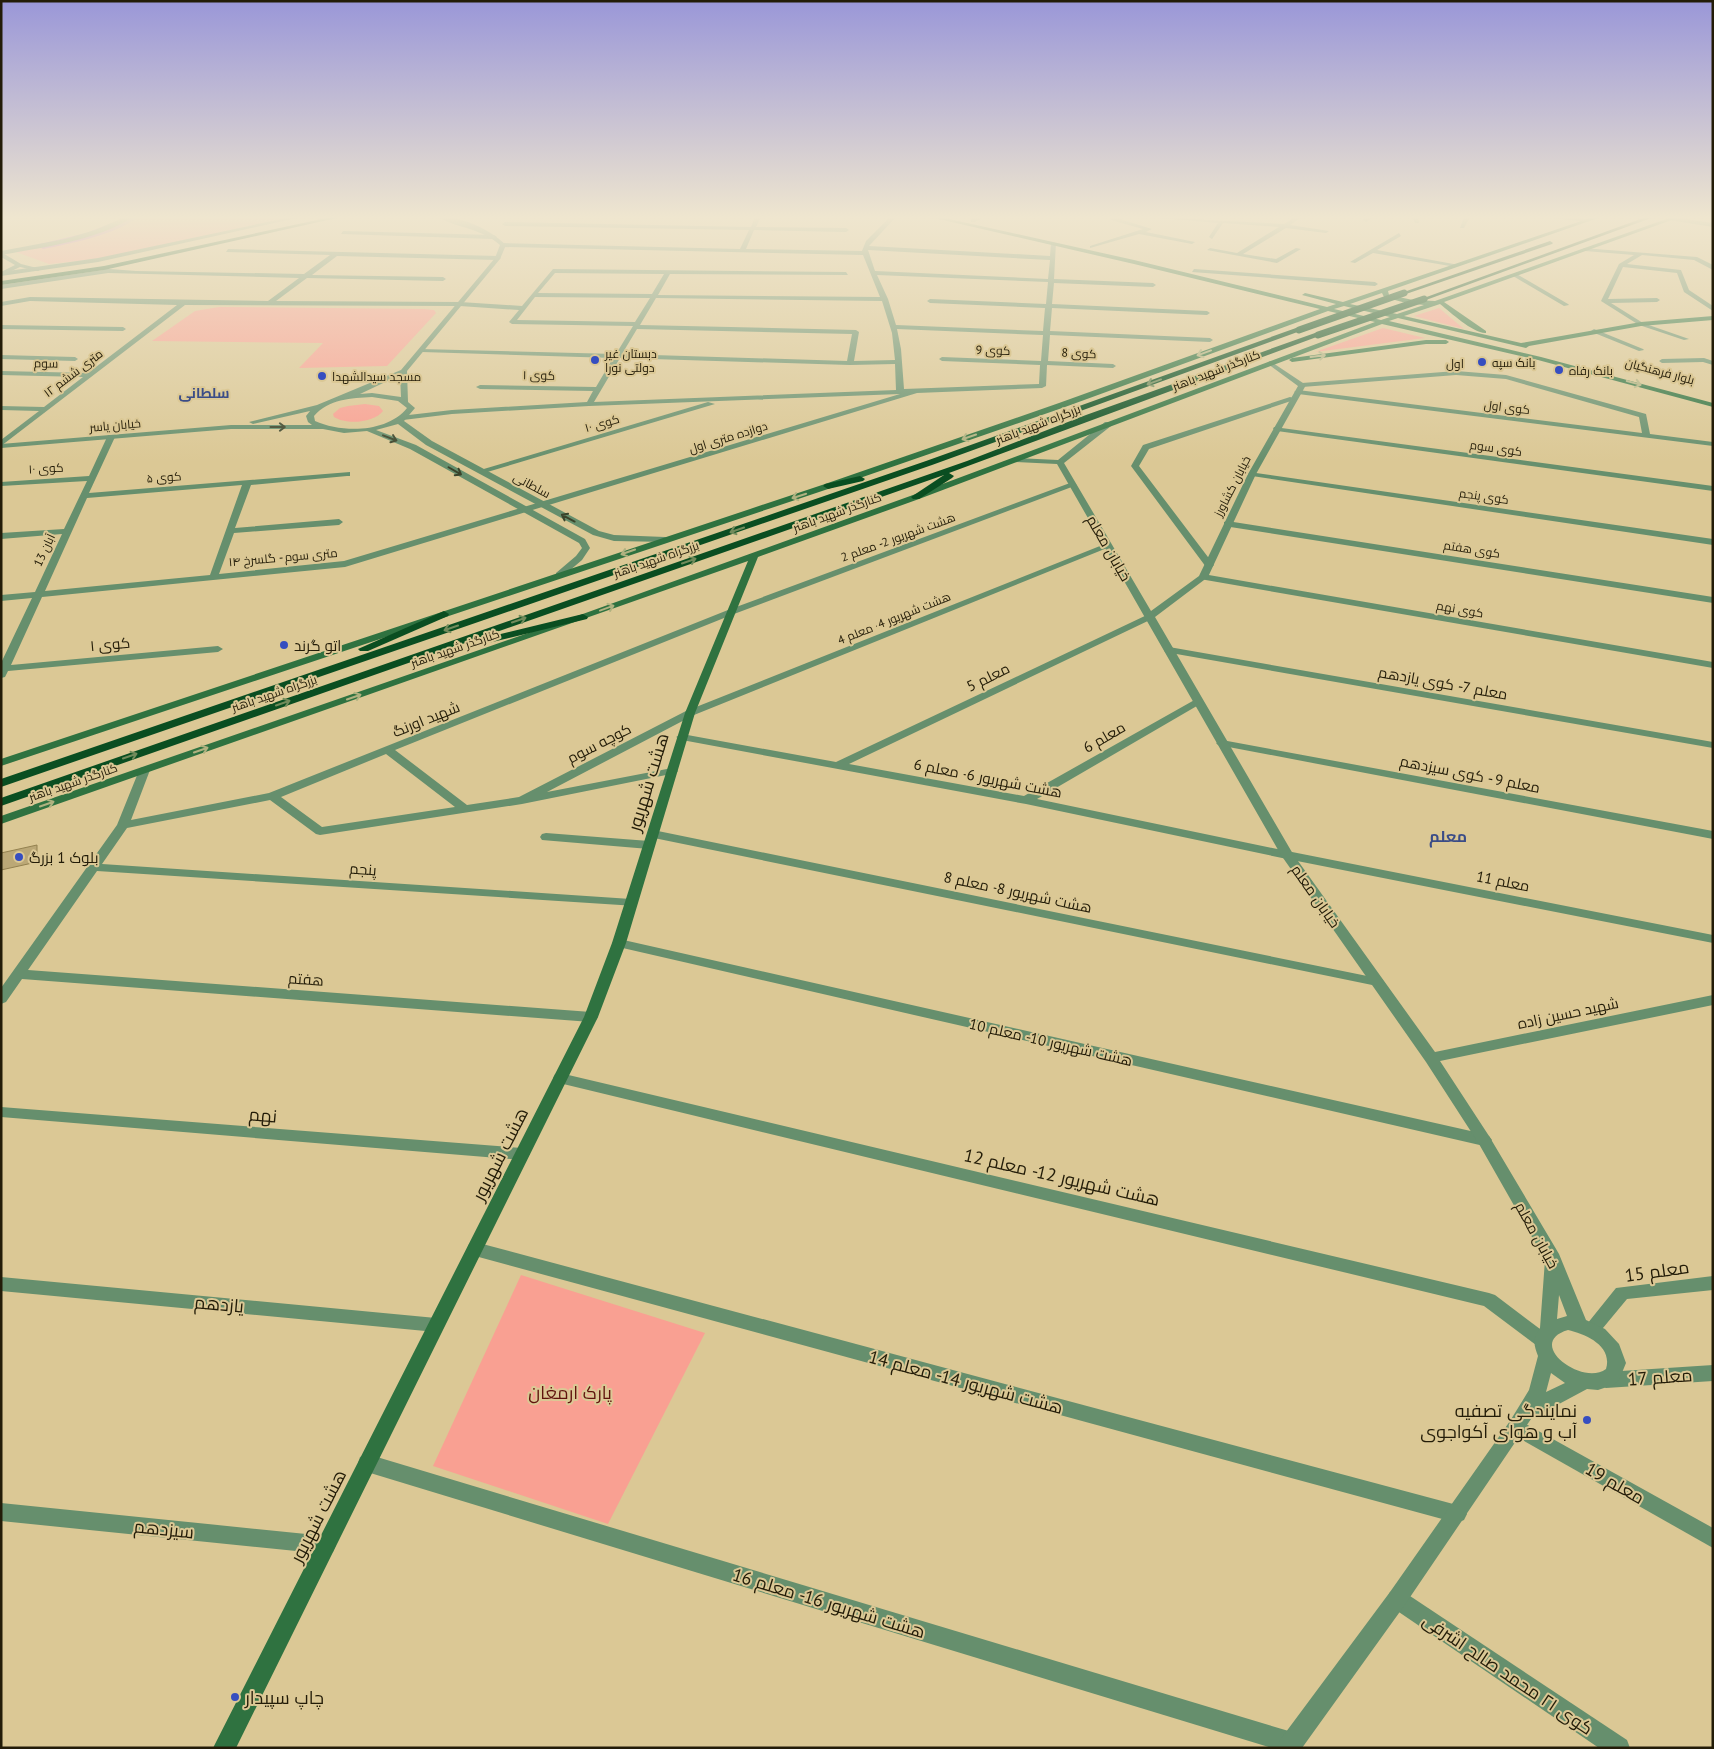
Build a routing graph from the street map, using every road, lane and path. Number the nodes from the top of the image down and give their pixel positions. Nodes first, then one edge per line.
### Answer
1 (276, 299) edge
2 (464, 299) edge
3 (530, 299) edge
4 (652, 299) edge
5 (805, 299) edge
6 (1050, 299) edge
7 (1283, 299) joint
8 (1319, 299) edge
9 (1359, 299) edge
10 (1388, 299) edge
11 (1392, 299) edge
12 (1422, 299) edge
13 (1450, 299) edge
14 (1555, 299) edge
15 (1697, 299) edge
16 (885, 300) joint
17 (1658, 300) dead end
18 (930, 301) dead end
19 (1604, 301) joint
20 (1441, 302) junction
21 (183, 303) junction
22 (270, 303) junction
23 (1, 304) edge
24 (460, 304) junction
25 (1343, 304) junction
26 (1566, 305) dead end
27 (1049, 306) junction
28 (523, 308) junction
29 (1327, 309) junction
30 (1713, 309) edge
31 (1207, 313) dead end
32 (1398, 316) junction
33 (1713, 318) edge
34 (1383, 322) junction
35 (1640, 324) junction
36 (636, 325) junction
37 (1281, 325) junction
38 (1, 326) edge
39 (894, 327) junction
40 (123, 328) dead end
41 (1594, 331) junction
42 (1466, 332) junction
43 (1047, 333) junction
44 (1452, 338) junction
45 (1333, 339) junction
46 (1686, 339) dead end
47 (1210, 340) dead end
48 (1505, 341) junction
49 (1472, 342) junction
50 (1521, 345) junction
51 (422, 350) junction
52 (1641, 350) dead end
53 (1713, 356) edge
54 (1, 357) edge
55 (617, 357) junction
56 (75, 359) dead end
57 (942, 359) dead end
58 (1704, 360) junction
59 (898, 362) junction
60 (1270, 362) junction
61 (1662, 362) dead end
62 (850, 363) junction
63 (1044, 363) junction
64 (1713, 363) edge
65 (1113, 366) dead end
66 (403, 371) junction
67 (1, 373) edge
68 (90, 375) junction
69 (480, 387) dead end
70 (598, 389) junction
71 (920, 390) junction
72 (900, 391) junction
73 (1298, 392) junction
74 (1713, 397) edge
75 (344, 398) junction
76 (730, 399) junction
77 (405, 401) junction
78 (589, 404) junction
79 (1713, 404) edge
80 (319, 407) junction
81 (1, 408) edge
82 (411, 408) junction
83 (44, 409) junction
84 (452, 412) junction
85 (401, 419) junction
86 (1108, 424) junction
87 (231, 427) junction
88 (325, 428) junction
89 (368, 429) junction
90 (1277, 429) junction
91 (1646, 436) junction
92 (111, 437) junction
93 (1713, 444) edge
94 (1, 445) edge
95 (1014, 460) junction
96 (1060, 462) junction
97 (929, 463) junction
98 (970, 463) junction
99 (481, 471) junction
100 (347, 474) dead end
101 (1252, 474) junction
102 (92, 478) junction
103 (247, 483) junction
104 (1, 484) edge
105 (1073, 484) junction
106 (828, 486) junction
107 (1713, 489) edge
108 (84, 496) junction
109 (916, 497) junction
110 (543, 505) junction
111 (525, 511) junction
112 (339, 522) dead end
113 (1227, 524) junction
114 (229, 530) junction
115 (67, 531) junction
116 (1, 536) edge
117 (665, 540) junction
118 (1713, 542) edge
119 (1108, 546) junction
120 (755, 554) junction
121 (1209, 566) junction
122 (214, 576) junction
123 (559, 576) junction
124 (1203, 577) junction
125 (37, 595) junction
126 (1, 598) edge
127 (1713, 600) edge
128 (731, 612) junction
129 (444, 614) junction
130 (583, 617) junction
131 (1149, 617) junction
132 (218, 649) dead end
133 (1168, 650) junction
134 (403, 661) junction
135 (1713, 665) edge
136 (2, 671) edge
137 (278, 687) junction
138 (1198, 701) junction
139 (690, 713) junction
140 (682, 737) junction
141 (1222, 743) junction
142 (1713, 745) edge
143 (389, 750) junction
144 (1, 763) edge
145 (840, 764) junction
146 (144, 770) junction
147 (672, 771) junction
148 (1, 783) edge
149 (272, 796) junction
150 (522, 800) junction
151 (1026, 800) junction
152 (1, 802) edge
153 (465, 809) junction
154 (1, 820) edge
155 (124, 824) junction
156 (1713, 835) edge
157 (546, 837) dead end
158 (651, 839) junction
159 (1287, 855) junction
160 (94, 867) junction
161 (631, 903) junction
162 (1713, 940) edge
163 (619, 943) junction
164 (19, 974) junction
165 (1377, 982) junction
166 (1, 999) edge
167 (1713, 1000) edge
168 (591, 1016) junction
169 (1430, 1058) junction
170 (560, 1078) junction
171 (1, 1112) edge
172 (1484, 1140) junction
173 (522, 1154) junction
174 (474, 1249) junction
175 (1553, 1259) junction
176 (1713, 1283) edge
177 (1, 1284) edge
178 (436, 1325) junction
179 (1586, 1327) junction
180 (1546, 1342) junction
181 (1713, 1373) edge
182 (1606, 1380) junction
183 (1584, 1382) junction
184 (1522, 1420) junction
185 (367, 1463) junction
186 (1, 1512) edge
187 (1457, 1514) junction
188 (1713, 1539) edge
189 (326, 1545) junction
190 (1397, 1599) junction
191 (1290, 1745) edge
192 (224, 1748) edge
193 (1619, 1748) edge

1 - 22 street
2 - 24 street
3 - 28 street
4 - 36 street
5 - 16 street
6 - 27 street
7 - 29 main road, بلوار فرهنگیان
7 - 37 main road
8 - 25 main road, بلوار فرهنگیان
9 - 25 main road, کنارگذر شهید باهنر
10 -> 97 highway, بزرگراه شهید باهنر, bridge
11 - 20 main road
12 - 98 highway, بزرگراه شهید باهنر, bridge
13 - 20 main road, کنارگذر شهید باهنر
14 - 26 street
15 - 30 street
16 - 39 street
17 - 19 street
18 - 27 street
19 - 35 street
20 - 32 main road, کنارگذر شهید باهنر
20 - 48 main road
21 - 22 street
21 - 23 street
21 - 68 street, ۱۲ متری ششم
22 - 24 street
24 - 28 street
24 - 51 street
25 - 29 main road, کنارگذر شهید باهنر
25 - 32 main road, بلوار فرهنگیان
27 - 31 street
27 - 43 street
28 - 36 street
29 - 34 main road, بلوار فرهنگیان
29 - 37 main road, کنارگذر شهید باهنر
32 - 34 main road, کنارگذر شهید باهنر
32 - 42 main road, بلوار فرهنگیان
33 - 35 main road
34 - 44 main road, بلوار فرهنگیان
34 - 45 main road, کنارگذر شهید باهنر
35 - 41 main road
35 - 46 street
36 - 55 street
36 - 62 street
37 - 45 main road
37 -> 106 main road, کنارگذر شهید باهنر
38 - 40 street
39 - 43 street
39 - 59 street
41 - 50 main road
41 - 52 street
42 - 44 main road
42 - 48 main road, بلوار فرهنگیان
43 - 47 street
43 - 63 street
44 - 49 main road, بلوار فرهنگیان
45 - 60 main road, کنارگذر شهید باهنر
48 - 50 main road, بلوار فرهنگیان
60 -> 49 main road
49 -> 79 main road, بلوار فرهنگیان
50 - 74 main road, بلوار فرهنگیان
51 - 55 street
51 - 66 street
53 - 58 street
54 - 56 street
55 - 62 street
55 - 70 street
57 - 63 street, کوی 9
58 - 61 street
58 - 64 street
59 - 62 street
59 - 72 street
60 - 73 street
60 - 86 main road, کنارگذر شهید باهنر
63 - 65 street, کوی 8
63 - 71 street
66 - 75 street
66 - 77 street
67 - 68 street, سوم
68 - 83 street, ۱۲ متری ششم
69 - 70 street, کوی ۱
70 - 78 street
71 - 72 street
71 - 110 street, دوازده متری اول
72 - 76 street
73 - 90 street, خیابان کشاورز
73 - 91 street, کوی اول
73 - 91 street, اول
73 - 121 street
75 - 77 street
75 - 80 street, خیابان یاسر
76 - 78 street
76 - 99 street, کوی ۱۰
77 - 82 street
78 - 84 street
80 - 87 street, خیابان یاسر
80 - 88 street
81 - 83 street
82 - 84 street
82 - 85 street
83 - 94 street, ۱۲ متری ششم
84 - 85 street
85 - 89 street
85 - 99 street, سلطانی
86 - 95 main road, کنارگذر شهید باهنر
86 - 96 street
87 -> 88 street, خیابان یاسر
87 - 92 street, خیابان یاسر
88 - 89 street, خیابان یاسر
89 -> 111 street, سلطانی
90 - 101 street, خیابان کشاورز
90 - 107 street, کوی سوم
91 - 93 street, کوی اول
92 - 94 street, خیابان یاسر
92 - 102 street, 13 آبان
95 - 96 street
95 - 109 main road, کنارگذر شهید باهنر
96 - 105 street, خیابان معلم
97 - 106 highway
97 -> 137 highway, بزرگراه شهید باهنر
98 - 109 highway
134 -> 98 highway, بزرگراه شهید باهنر
99 - 110 street, سلطانی
100 - 103 street, کوی ۵
101 - 113 street, خیابان کشاورز
101 - 118 street, کوی پنجم
102 - 104 street, کوی ۱۰
102 - 108 street, 13 آبان
103 - 108 street, کوی ۵
103 - 114 street
105 - 119 street, خیابان معلم
105 - 128 street, هشت شهریور 2- معلم 2
106 -> 117 main road, کنارگذر شهید باهنر
108 - 115 street, 13 آبان
109 - 120 main road, کنارگذر شهید باهنر
110 - 111 street, دوازده متری اول
117 -> 110 street, سلطانی
111 - 122 street, ۱۴ متری سوم - گلسرخ
111 - 123 street, سلطانی
112 - 114 street
113 - 121 street, خیابان کشاورز
113 - 127 street, کوی هفتم
114 - 122 street
115 - 116 street
115 - 125 street, 13 آبان
117 -> 123 main road, کنارگذر شهید باهنر
119 - 131 street, خیابان معلم
119 - 139 street, هشت شهریور 4- معلم 4
120 - 128 main road, هشت شهریور
130 -> 120 main road, کنارگذر شهید باهنر
121 - 124 street, خیابان کشاورز
122 - 125 street, ۱۴ متری سوم - گلسرخ
123 - 129 main road, کنارگذر شهید باهنر
124 - 131 street, خیابان کشاورز
124 - 135 street, کوی نهم
125 - 126 street, ۱۴ متری سوم - گلسرخ
125 - 136 street, 13 آبان
128 - 139 main road, هشت شهریور
128 - 143 street, شهید اورنگ
129 - 137 highway
129 - 144 main road, کنارگذر شهید باهنر
130 - 134 highway
146 -> 130 main road, کنارگذر شهید باهنر
131 - 133 street, خیابان معلم
131 - 145 street, معلم 5
132 - 136 street, کوی ۱
133 - 138 street, خیابان معلم
133 - 142 street, معلم 7- کوی یازدهم
152 -> 134 highway, بزرگراه شهید باهنر
137 - 148 highway, بزرگراه شهید باهنر
138 - 141 street, خیابان معلم
138 - 151 street, معلم 6
139 - 140 main road, هشت شهریور
139 - 150 street, کوچه سوم
140 - 145 street, هشت شهریور 6- معلم 6
140 - 147 main road, هشت شهریور
141 - 156 street, معلم 9 - کوی سیزدهم
141 - 159 street, خیابان معلم
143 - 149 street, شهید اورنگ
143 - 153 street
145 - 151 street, هشت شهریور 6- معلم 6
154 -> 146 main road, کنارگذر شهید باهنر
146 - 155 street
147 - 150 street
147 - 158 main road, هشت شهریور
149 - 153 street
149 - 155 street, شهید اورنگ
150 - 153 street
151 - 159 street, هشت شهریور 6- معلم 6
155 - 160 street
157 - 158 street, هشت شهریور 8- معلم 8
158 - 161 main road, هشت شهریور
158 - 165 street, هشت شهریور 8- معلم 8
159 - 162 street, معلم 11
159 - 165 street, خیابان معلم
160 - 161 street, پنجم
160 - 164 street
161 - 163 main road, هشت شهریور
163 - 168 main road, هشت شهریور
163 - 172 street, هشت شهریور 10- معلم 10
164 - 166 street
164 - 168 street, هفتم
165 - 169 street, خیابان معلم
167 - 169 street, شهید حسین زاده
168 - 170 main road, هشت شهریور
169 - 172 street, خیابان معلم
170 - 173 main road, هشت شهریور
170 - 180 street, هشت شهریور 12- معلم 12
171 - 173 street, نهم
172 - 175 street, خیابان معلم
173 - 174 main road, هشت شهریور
174 - 178 main road, هشت شهریور
174 - 187 street, هشت شهریور 14- معلم 14
175 - 179 street, خیابان معلم
175 - 180 street
176 - 179 street, معلم 15
177 - 178 street, یازدهم
178 - 185 main road, هشت شهریور
179 - 180 street
179 - 182 street
180 - 183 street
180 - 184 street
181 - 182 street, معلم 17
182 - 183 street
183 - 184 street
184 - 187 street
184 - 188 street, معلم 19
185 - 189 main road, هشت شهریور
185 - 191 street, هشت شهریور 16- معلم 16
186 - 189 street, سیزدهم
187 - 190 street
189 - 192 main road, هشت شهریور
190 - 191 street
190 - 193 street, کوی ۲۱ محمد صالح اشرفی

